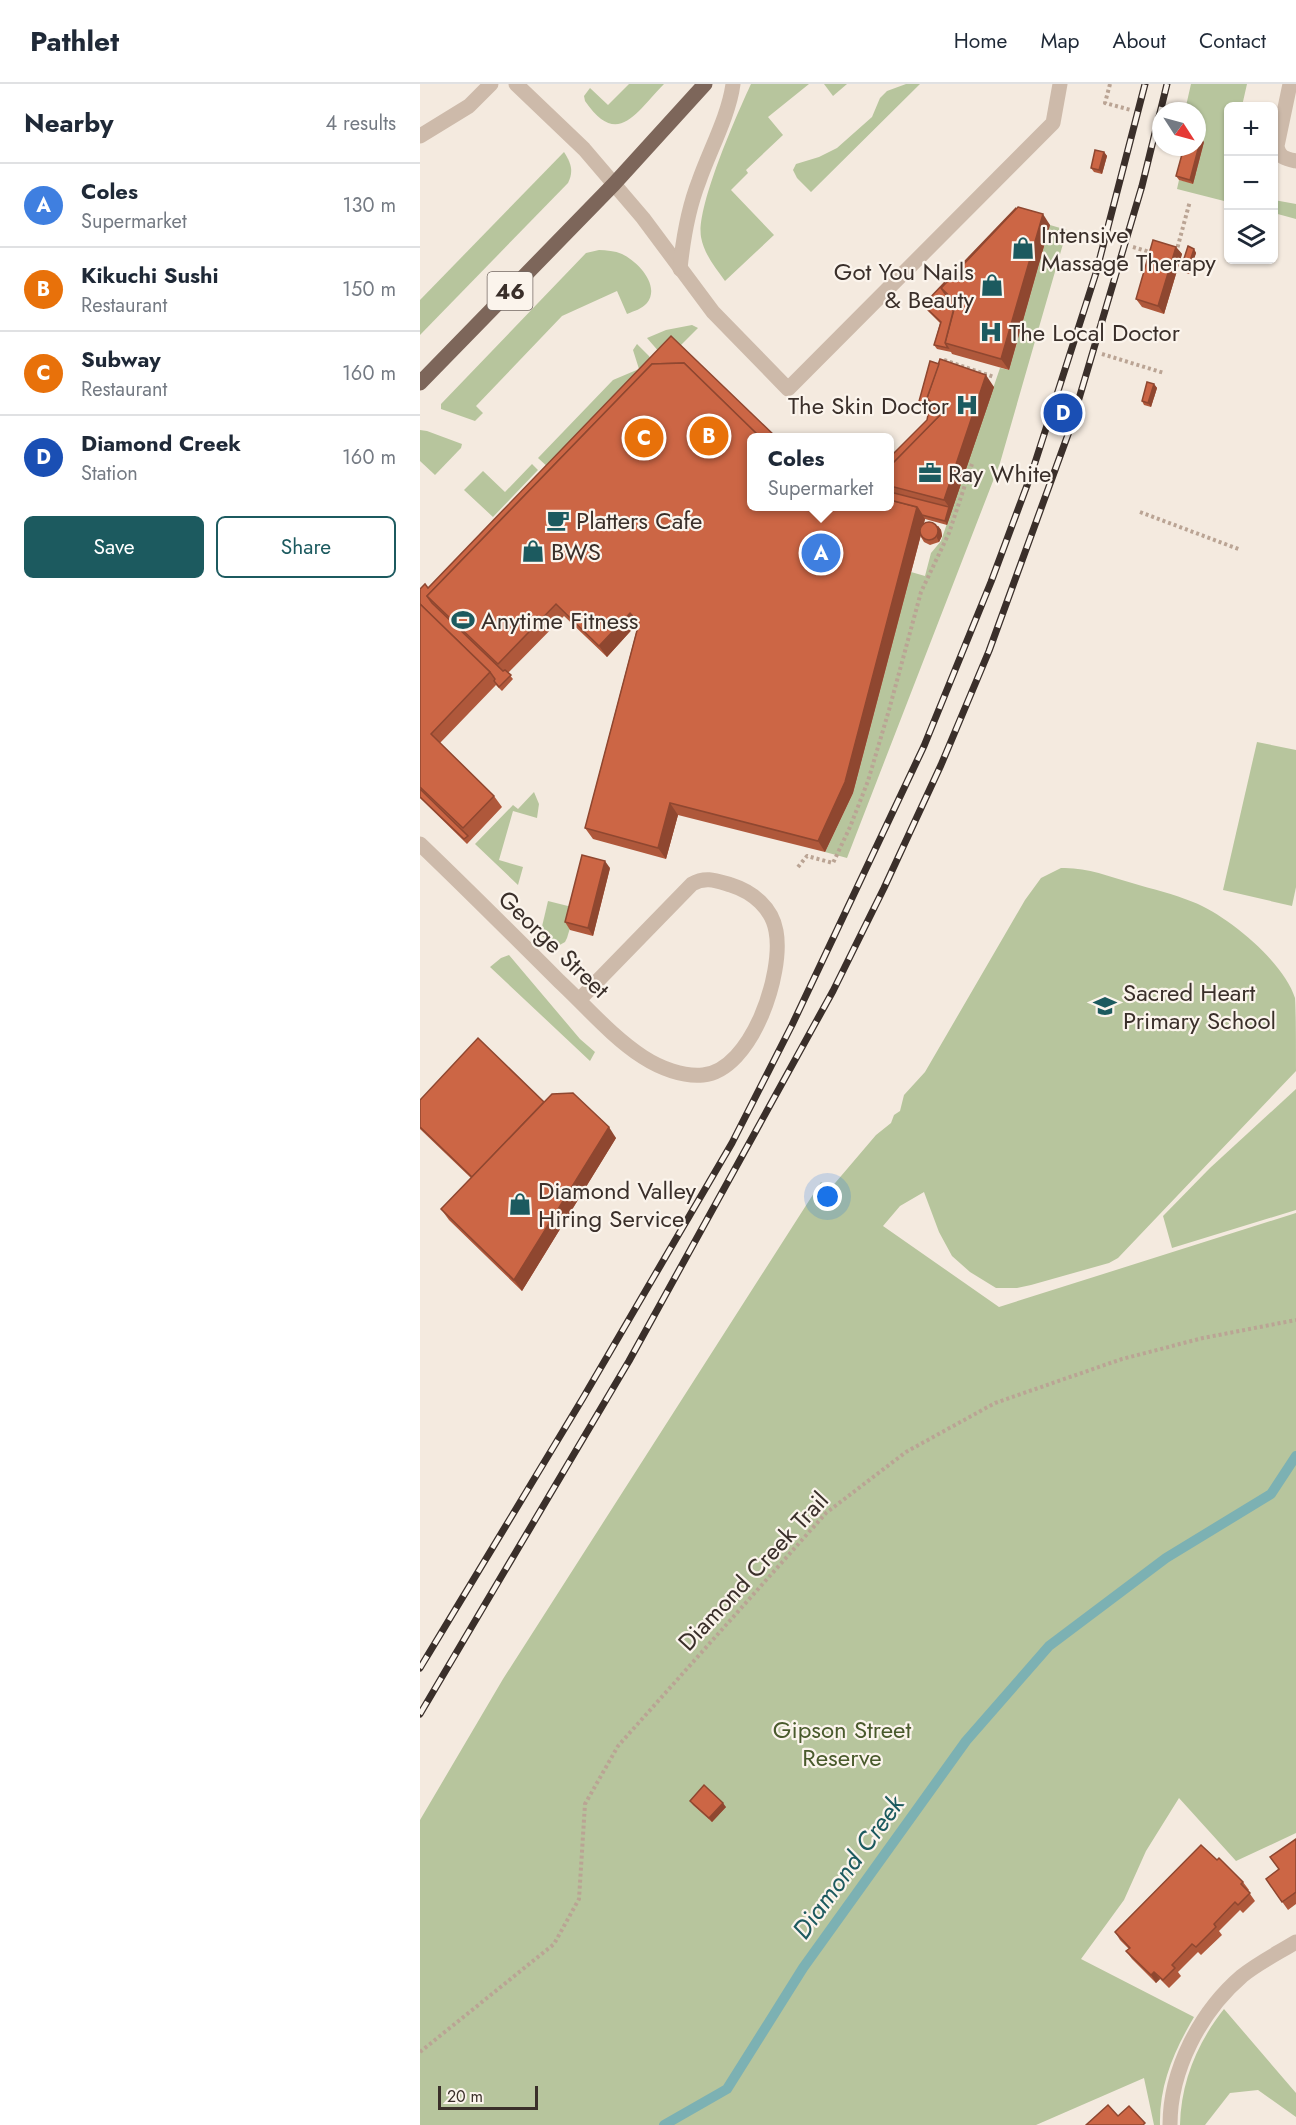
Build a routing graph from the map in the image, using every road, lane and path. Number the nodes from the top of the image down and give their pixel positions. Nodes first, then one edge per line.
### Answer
1 (491, 84) edge
2 (516, 84) edge
3 (705, 84) edge
4 (733, 84) edge
5 (1060, 84) edge
6 (1110, 84) edge
7 (1290, 84) edge
8 (1131, 110) dead end
9 (420, 136) edge
10 (1296, 160) edge
11 (614, 184) junction
12 (1190, 201) dead end
13 (1132, 247) dead end
14 (1164, 256) edge
15 (1174, 259) edge
16 (680, 268) junction
17 (1102, 354) dead end
18 (942, 360) edge
19 (1164, 373) dead end
20 (994, 377) edge
21 (420, 383) edge
22 (972, 464) dead end
23 (1140, 512) dead end
24 (944, 515) edge
25 (954, 518) junction
26 (1241, 550) dead end
27 (420, 844) edge
28 (798, 867) dead end
29 (579, 1000) junction
30 (1296, 1320) edge
31 (1296, 1942) edge
32 (420, 2052) edge
33 (1170, 2125) edge

1 - 9 street
2 - 11 street
3 - 11 main road, 46
4 - 16 street
5 - 16 street
6 - 8 path
7 - 10 street
11 - 16 street
11 - 21 main road, 46
12 - 15 path
13 - 14 path
17 - 19 path
18 - 20 path
22 - 25 path
23 - 26 path
24 - 25 path
25 - 28 path
27 - 29 street, George Street
29 - 29 street, George Street
30 - 32 path, Diamond Creek Trail
31 - 33 street

